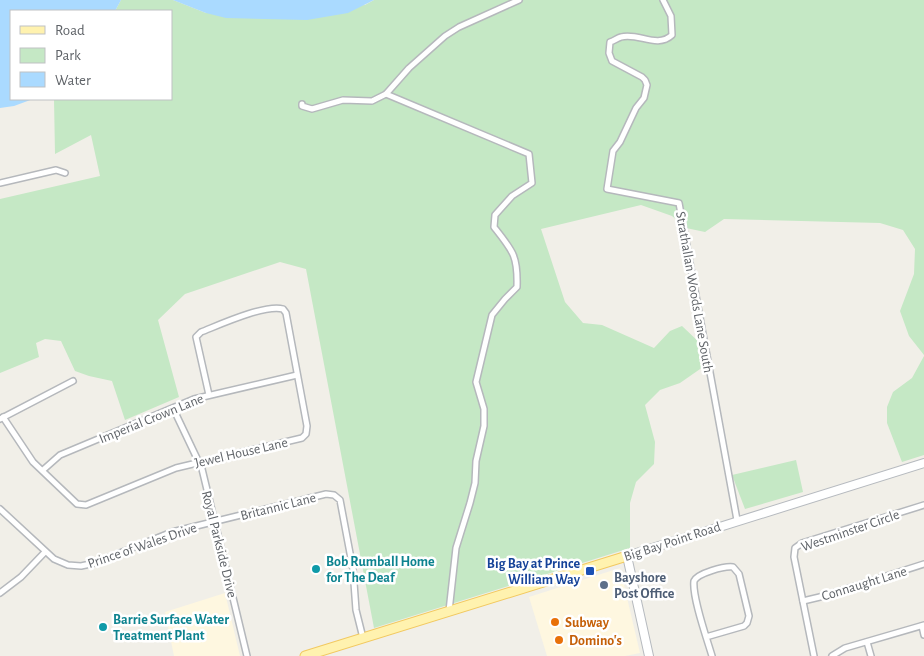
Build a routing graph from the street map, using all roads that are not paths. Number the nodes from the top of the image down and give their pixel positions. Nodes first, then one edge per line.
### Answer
1 (519, 0) edge
2 (663, 0) edge
3 (386, 94) junction
4 (302, 104) dead end
5 (65, 173) dead end
6 (0, 183) edge
7 (297, 375) junction
8 (73, 381) dead end
9 (209, 395) junction
10 (173, 408) junction
11 (1, 418) edge
12 (199, 462) junction
13 (924, 463) edge
14 (43, 470) junction
15 (924, 505) edge
16 (0, 509) edge
17 (736, 520) junction
18 (214, 522) junction
19 (45, 552) junction
20 (627, 556) junction
21 (924, 564) edge
22 (0, 593) edge
23 (803, 601) junction
24 (449, 611) junction
25 (923, 626) edge
26 (924, 635) edge
27 (706, 637) junction
28 (363, 638) junction
29 (867, 642) junction
30 (247, 656) edge
31 (305, 656) edge
32 (649, 656) edge
33 (712, 656) edge
34 (814, 656) edge
35 (832, 656) edge
36 (871, 656) edge

1 - 3 street
2 - 17 street, Strathallan Woods Lane South
3 - 4 street
3 - 24 street
5 - 6 street
7 - 9 street, Imperial Crown Lane
7 - 9 street, Jewel House Lane
7 - 12 street, Jewel House Lane
8 - 11 street
9 - 10 street, Imperial Crown Lane
10 - 12 street, Royal Parkside Drive
10 - 14 street, Imperial Crown Lane
11 - 14 street, Jewel House Lane
12 - 14 street, Jewel House Lane
12 - 18 street, Royal Parkside Drive
13 - 17 main road, Big Bay Point Road
15 - 23 street, Westminster Circle
16 - 19 street, Prince of Wales Drive
17 - 20 main road, Big Bay Point Road
18 - 19 street, Prince of Wales Drive
18 - 28 street, Britannic Lane
18 - 30 street, Royal Parkside Drive
19 - 22 street
20 - 24 main road, Big Bay Point Road
20 - 32 main road
21 - 23 street, Connaught Lane
23 - 34 street, Westminster Circle
24 - 28 main road, Big Bay Point Road
25 - 26 street
25 - 29 street
27 - 27 street
27 - 33 street
28 - 31 main road, Big Bay Point Road
29 - 35 street
29 - 36 street

